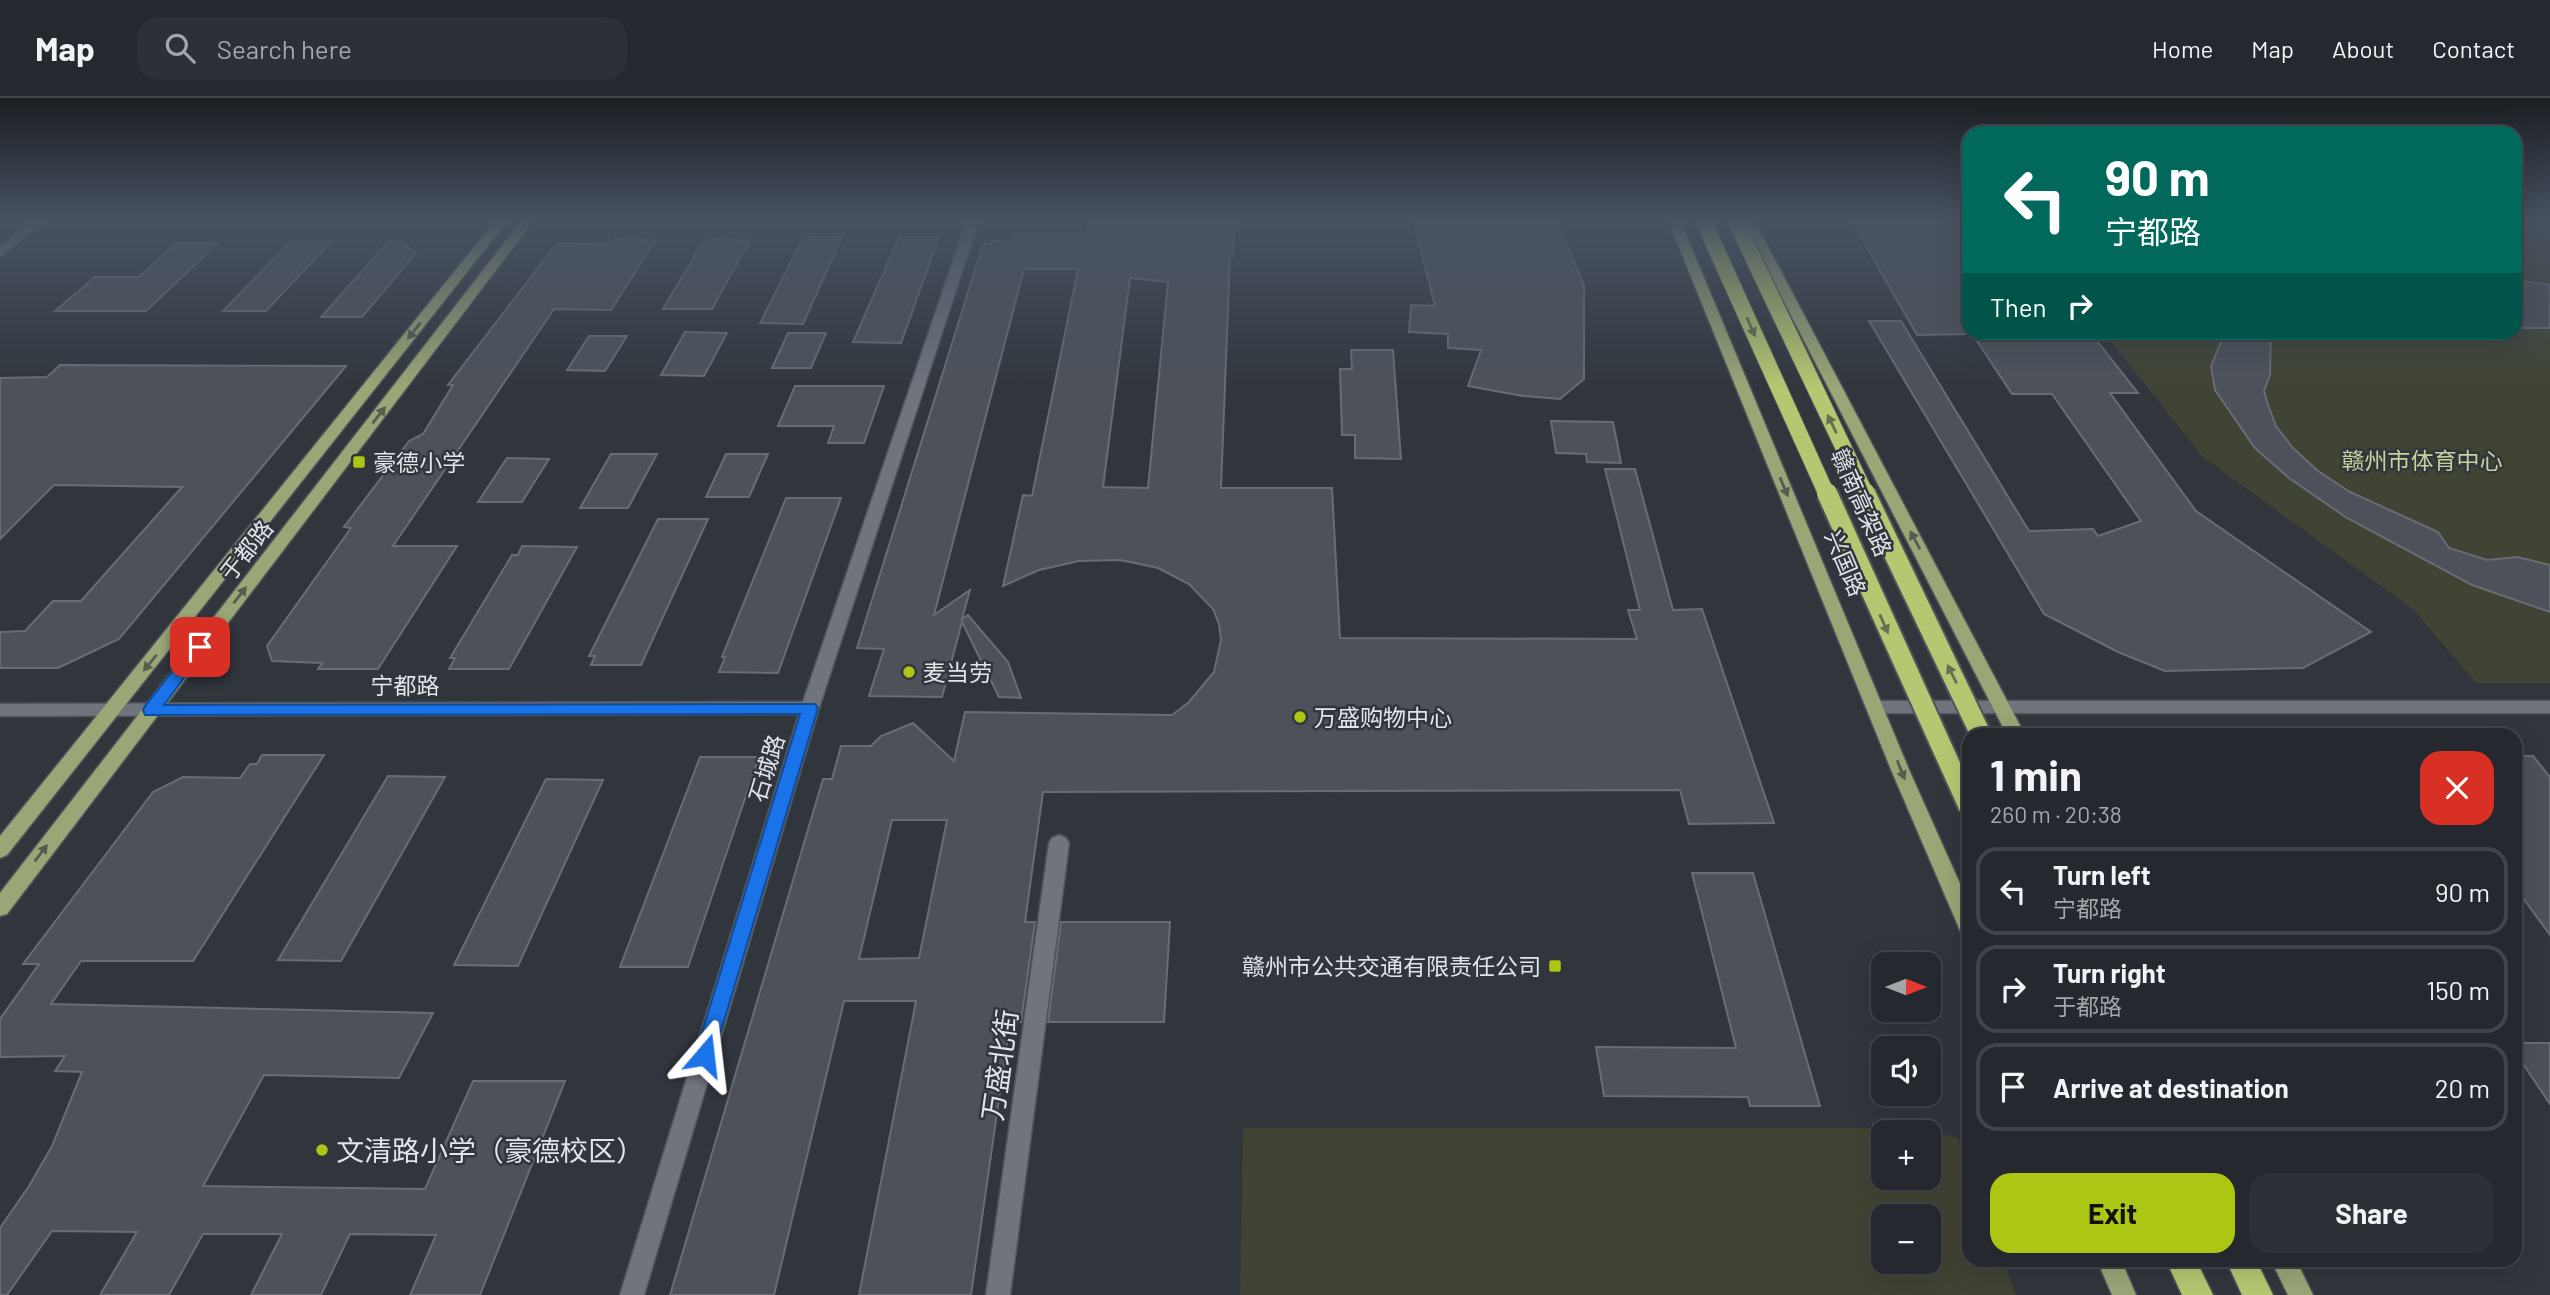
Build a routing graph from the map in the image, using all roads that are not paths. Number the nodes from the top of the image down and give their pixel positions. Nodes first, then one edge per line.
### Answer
1 (458, 276) edge
2 (485, 276) edge
3 (954, 276) edge
4 (1697, 276) edge
5 (1728, 276) edge
6 (1762, 276) edge
7 (1777, 276) edge
8 (1876, 707) junction
9 (2550, 707) edge
10 (810, 708) junction
11 (2003, 709) junction
12 (0, 710) edge
13 (151, 710) junction
14 (111, 711) junction
15 (1979, 728) edge
16 (2012, 728) edge
17 (1962, 792) edge
18 (1059, 843) dead end
19 (0, 850) edge
20 (0, 908) edge
21 (1962, 911) edge
22 (2112, 1267) edge
23 (2184, 1267) edge
24 (2244, 1267) edge
25 (2287, 1267) edge
26 (632, 1295) edge
27 (998, 1295) edge
28 (2124, 1295) edge
29 (2198, 1295) edge
30 (2258, 1295) edge
31 (2301, 1295) edge

1 -> 14 main road, 于都路
13 -> 2 main road, 于都路
3 - 10 street, 石城路
4 -> 8 main road, 兴国路
5 -> 17 highway, 赣南高架路, bridge
15 -> 6 highway, 赣南高架路, bridge
11 -> 7 main road
8 - 11 street
8 -> 21 main road, 兴国路
9 - 11 street
10 - 13 street, 宁都路
10 - 26 street, 石城路
11 - 16 main road
12 - 14 street, 宁都路
13 - 14 street, 宁都路
20 -> 13 main road, 于都路
14 - 19 main road, 于都路
18 - 27 street, 万盛北街
22 - 28 main road
23 - 29 highway
24 - 30 highway
25 - 31 main road

